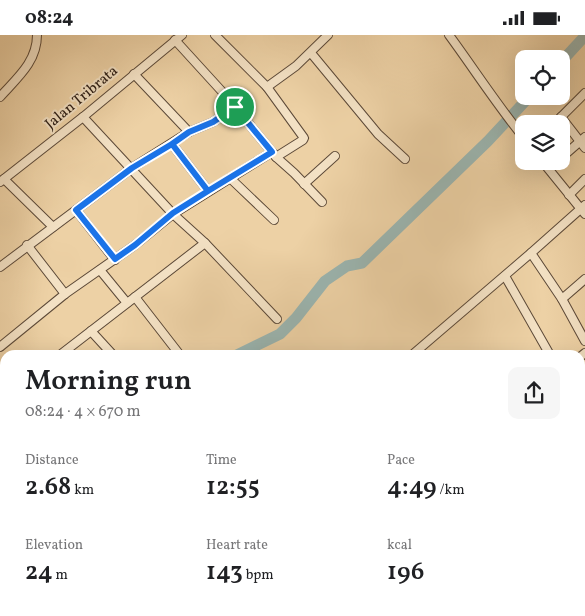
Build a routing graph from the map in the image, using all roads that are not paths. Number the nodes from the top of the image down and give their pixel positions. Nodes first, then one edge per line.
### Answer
1 (37, 35) edge
2 (182, 35) edge
3 (215, 35) edge
4 (328, 35) edge
5 (449, 35) edge
6 (175, 40) junction
7 (311, 53) junction
8 (134, 74) junction
9 (267, 87) junction
10 (585, 93) edge
11 (0, 97) edge
12 (235, 107) junction
13 (563, 115) edge
14 (84, 117) junction
15 (515, 126) edge
16 (570, 127) edge
17 (189, 132) junction
18 (583, 142) edge
19 (172, 144) junction
20 (570, 151) edge
21 (274, 155) junction
22 (335, 156) dead end
23 (405, 159) dead end
24 (132, 168) junction
25 (549, 170) edge
26 (230, 178) junction
27 (585, 179) edge
28 (2, 180) edge
29 (304, 184) junction
30 (208, 191) junction
31 (569, 195) junction
32 (322, 202) dead end
33 (584, 209) edge
34 (76, 210) junction
35 (173, 213) junction
36 (274, 220) dead end
37 (54, 227) junction
38 (205, 243) junction
39 (27, 245) junction
40 (532, 253) junction
41 (115, 259) junction
42 (0, 267) edge
43 (100, 270) junction
44 (505, 276) junction
45 (585, 279) edge
46 (65, 294) junction
47 (135, 297) junction
48 (562, 299) junction
49 (128, 303) junction
50 (278, 319) dead end
51 (91, 331) junction
52 (585, 341) edge
53 (0, 347) edge
54 (66, 350) edge
55 (108, 350) edge
56 (176, 350) edge
57 (418, 350) edge
58 (547, 350) edge

1 - 11 street
2 - 6 street, Jalan Tribrata
3 - 9 street
4 - 7 street
5 - 15 street
6 - 8 street, Jalan Tribrata
6 - 12 street
7 - 9 street
7 - 23 street
8 - 14 street, Jalan Tribrata
8 - 17 street
9 - 21 street
10 - 13 street
12 - 17 street
12 - 21 street
14 - 24 street
14 - 28 street, Jalan Tribrata
16 - 18 street
17 - 19 street
18 - 20 street
19 - 24 street
19 - 30 street
21 - 26 street
21 - 29 street
22 - 29 street
24 - 34 street
24 - 35 street
25 - 31 street
26 - 30 street
26 - 36 street
27 - 31 street
28 - 37 street
29 - 32 street
30 - 35 street
31 - 33 street
33 - 40 street
34 - 37 street
34 - 41 street
35 - 38 street
35 - 41 street
37 - 39 street
38 - 47 street
38 - 50 street
39 - 42 street
39 - 46 street
40 - 44 street
40 - 48 street
41 - 43 street
43 - 46 street
43 - 49 street
44 - 57 street
44 - 58 street
45 - 48 street
46 - 53 street
47 - 49 street
47 - 56 street
48 - 52 street
49 - 51 street
51 - 54 street
51 - 55 street

